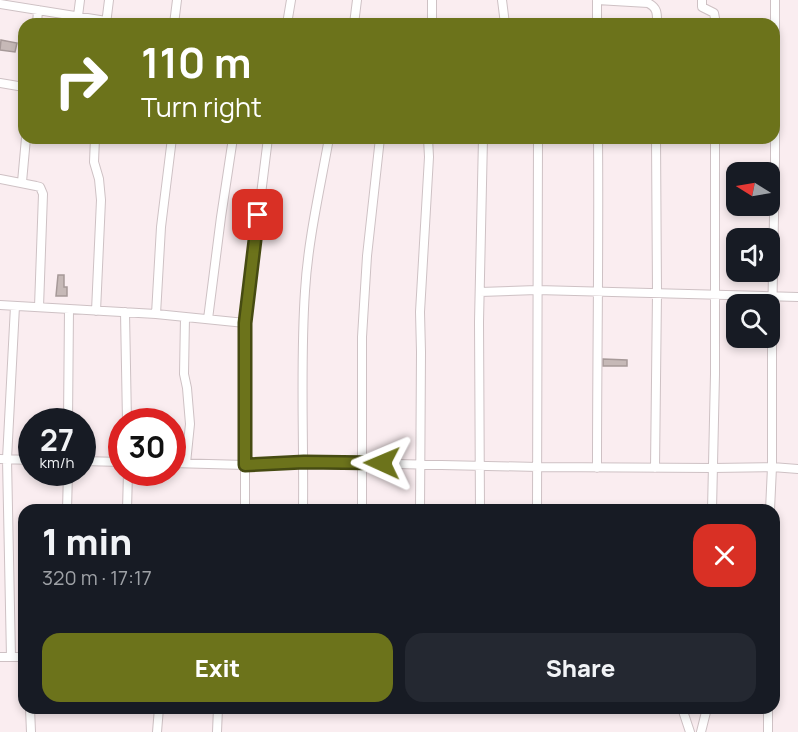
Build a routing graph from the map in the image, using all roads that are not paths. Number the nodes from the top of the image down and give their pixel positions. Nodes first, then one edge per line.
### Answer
1 (80, 0) edge
2 (109, 0) edge
3 (177, 0) edge
4 (291, 0) edge
5 (357, 0) edge
6 (432, 0) edge
7 (502, 0) edge
8 (597, 0) edge
9 (702, 0) edge
10 (775, 0) edge
11 (0, 4) edge
12 (38, 10) junction
13 (78, 16) junction
14 (37, 18) edge
15 (87, 18) edge
16 (107, 18) edge
17 (175, 18) edge
18 (288, 18) edge
19 (355, 18) edge
20 (432, 18) edge
21 (504, 18) edge
22 (597, 18) edge
23 (657, 18) edge
24 (715, 18) edge
25 (775, 18) edge
26 (0, 83) edge
27 (18, 86) edge
28 (25, 144) edge
29 (95, 144) edge
30 (171, 144) edge
31 (232, 144) edge
32 (267, 144) edge
33 (328, 144) edge
34 (379, 144) edge
35 (428, 144) edge
36 (483, 144) edge
37 (538, 144) edge
38 (598, 144) edge
39 (656, 144) edge
40 (715, 144) edge
41 (775, 144) edge
42 (0, 179) edge
43 (22, 182) junction
44 (537, 290) junction
45 (598, 291) junction
46 (480, 292) junction
47 (657, 293) junction
48 (772, 294) edge
49 (715, 295) junction
50 (726, 295) edge
51 (780, 296) edge
52 (798, 297) edge
53 (0, 305) edge
54 (15, 306) junction
55 (39, 307) junction
56 (69, 309) junction
57 (96, 311) junction
58 (125, 312) junction
59 (156, 314) junction
60 (185, 317) junction
61 (208, 319) junction
62 (245, 323) junction
63 (772, 348) edge
64 (68, 408) edge
65 (127, 408) edge
66 (3, 459) edge
67 (18, 460) edge
68 (304, 462) junction
69 (186, 463) joint
70 (363, 463) junction
71 (421, 464) junction
72 (245, 465) junction
73 (479, 466) junction
74 (538, 467) junction
75 (772, 467) junction
76 (597, 468) junction
77 (655, 468) junction
78 (713, 468) junction
79 (798, 469) edge
80 (68, 486) edge
81 (128, 486) edge
82 (67, 504) edge
83 (128, 504) edge
84 (244, 504) edge
85 (303, 504) edge
86 (362, 504) edge
87 (420, 504) edge
88 (480, 504) edge
89 (537, 504) edge
90 (712, 504) edge
91 (770, 504) edge
92 (0, 657) edge
93 (11, 657) junction
94 (18, 657) edge
95 (30, 714) edge
96 (159, 714) edge
97 (218, 714) edge
98 (684, 714) edge
99 (706, 714) edge
100 (768, 714) edge
101 (31, 732) edge
102 (158, 732) edge
103 (217, 732) edge
104 (690, 732) edge
105 (701, 732) edge
106 (768, 732) edge

1 - 13 street
2 - 16 street
3 - 17 street
4 - 18 street
5 - 19 street
6 - 20 street
7 - 21 street
8 - 22 street
8 - 23 street
9 - 24 street
10 - 25 street
11 - 12 street
12 - 13 street
12 - 14 street
13 - 15 street
26 - 27 street
28 - 43 street
29 - 57 street
30 - 59 street
31 - 61 street
32 - 62 street
33 - 68 street
34 - 70 street
35 - 71 street
36 - 46 street
37 - 44 street
38 - 45 street
39 - 47 street
40 - 49 street
41 - 48 street
42 - 43 street
43 - 55 street
44 - 45 street
44 - 46 street
44 - 74 street
45 - 47 street
45 - 76 street
46 - 73 street
47 - 49 street
47 - 77 street
49 - 50 street
49 - 78 street
51 - 52 street
53 - 54 street
54 - 55 street
54 - 66 street
55 - 56 street
56 - 57 street
56 - 64 street
57 - 58 street
58 - 59 street
58 - 65 street
59 - 60 street
60 - 61 street
60 - 69 street
61 - 62 street
62 - 72 street
63 - 75 street
66 - 67 street
66 - 93 street
68 - 70 street
68 - 72 street
68 - 85 street
69 - 72 street
70 - 71 street
70 - 86 street
71 - 73 street
71 - 87 street
72 - 84 street
73 - 74 street
73 - 88 street
74 - 76 street
74 - 89 street
75 - 78 street
75 - 79 street
75 - 91 street
76 - 77 street
77 - 78 street
78 - 90 street
80 - 82 street
81 - 83 street
92 - 93 street
93 - 94 street
95 - 101 street
96 - 102 street
97 - 103 street
98 - 104 street
99 - 105 street
100 - 106 street

